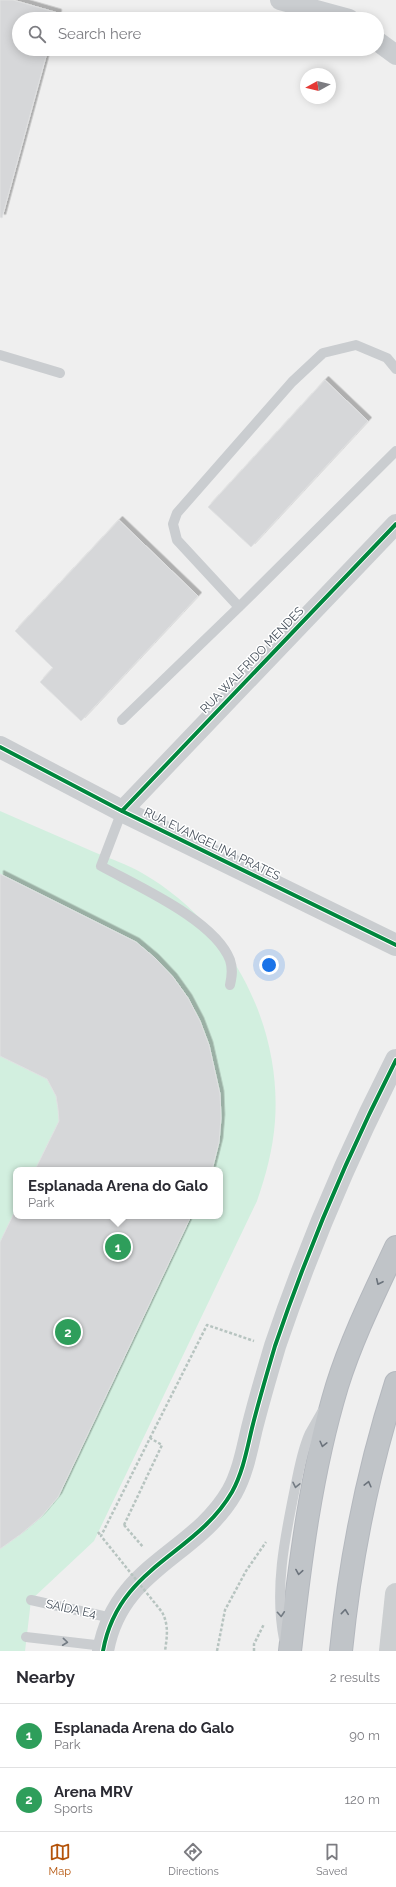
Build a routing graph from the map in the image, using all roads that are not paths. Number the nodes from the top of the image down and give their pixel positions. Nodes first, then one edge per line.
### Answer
1 (280, 0) edge
2 (324, 12) edge
3 (384, 47) edge
4 (396, 56) edge
5 (0, 355) edge
6 (396, 369) edge
7 (60, 373) dead end
8 (396, 451) edge
9 (396, 524) edge
10 (239, 607) junction
11 (122, 720) dead end
12 (0, 748) edge
13 (122, 811) junction
14 (396, 946) edge
15 (230, 984) dead end
16 (396, 1060) edge
17 (396, 1247) edge
18 (396, 1384) edge
19 (337, 1386) junction
20 (396, 1594) edge
21 (31, 1600) dead end
22 (112, 1618) junction
23 (26, 1637) dead end
24 (103, 1648) edge
25 (286, 1651) edge
26 (290, 1651) edge
27 (342, 1651) edge
28 (390, 1651) edge

1 - 2 street
3 - 4 street
5 - 7 lane
6 - 10 lane
8 - 10 lane
9 - 13 street, RUA WALFRIDO MENDES
10 - 11 lane
12 - 13 street, RUA EVANGELINA PRATES
13 - 14 street, RUA EVANGELINA PRATES
13 - 15 lane
16 - 22 street
17 -> 19 highway
27 -> 18 highway
19 -> 25 lane
19 -> 26 highway
20 - 28 main road
21 - 22 lane, SAÍDA E4
22 - 24 street
23 -> 24 lane

